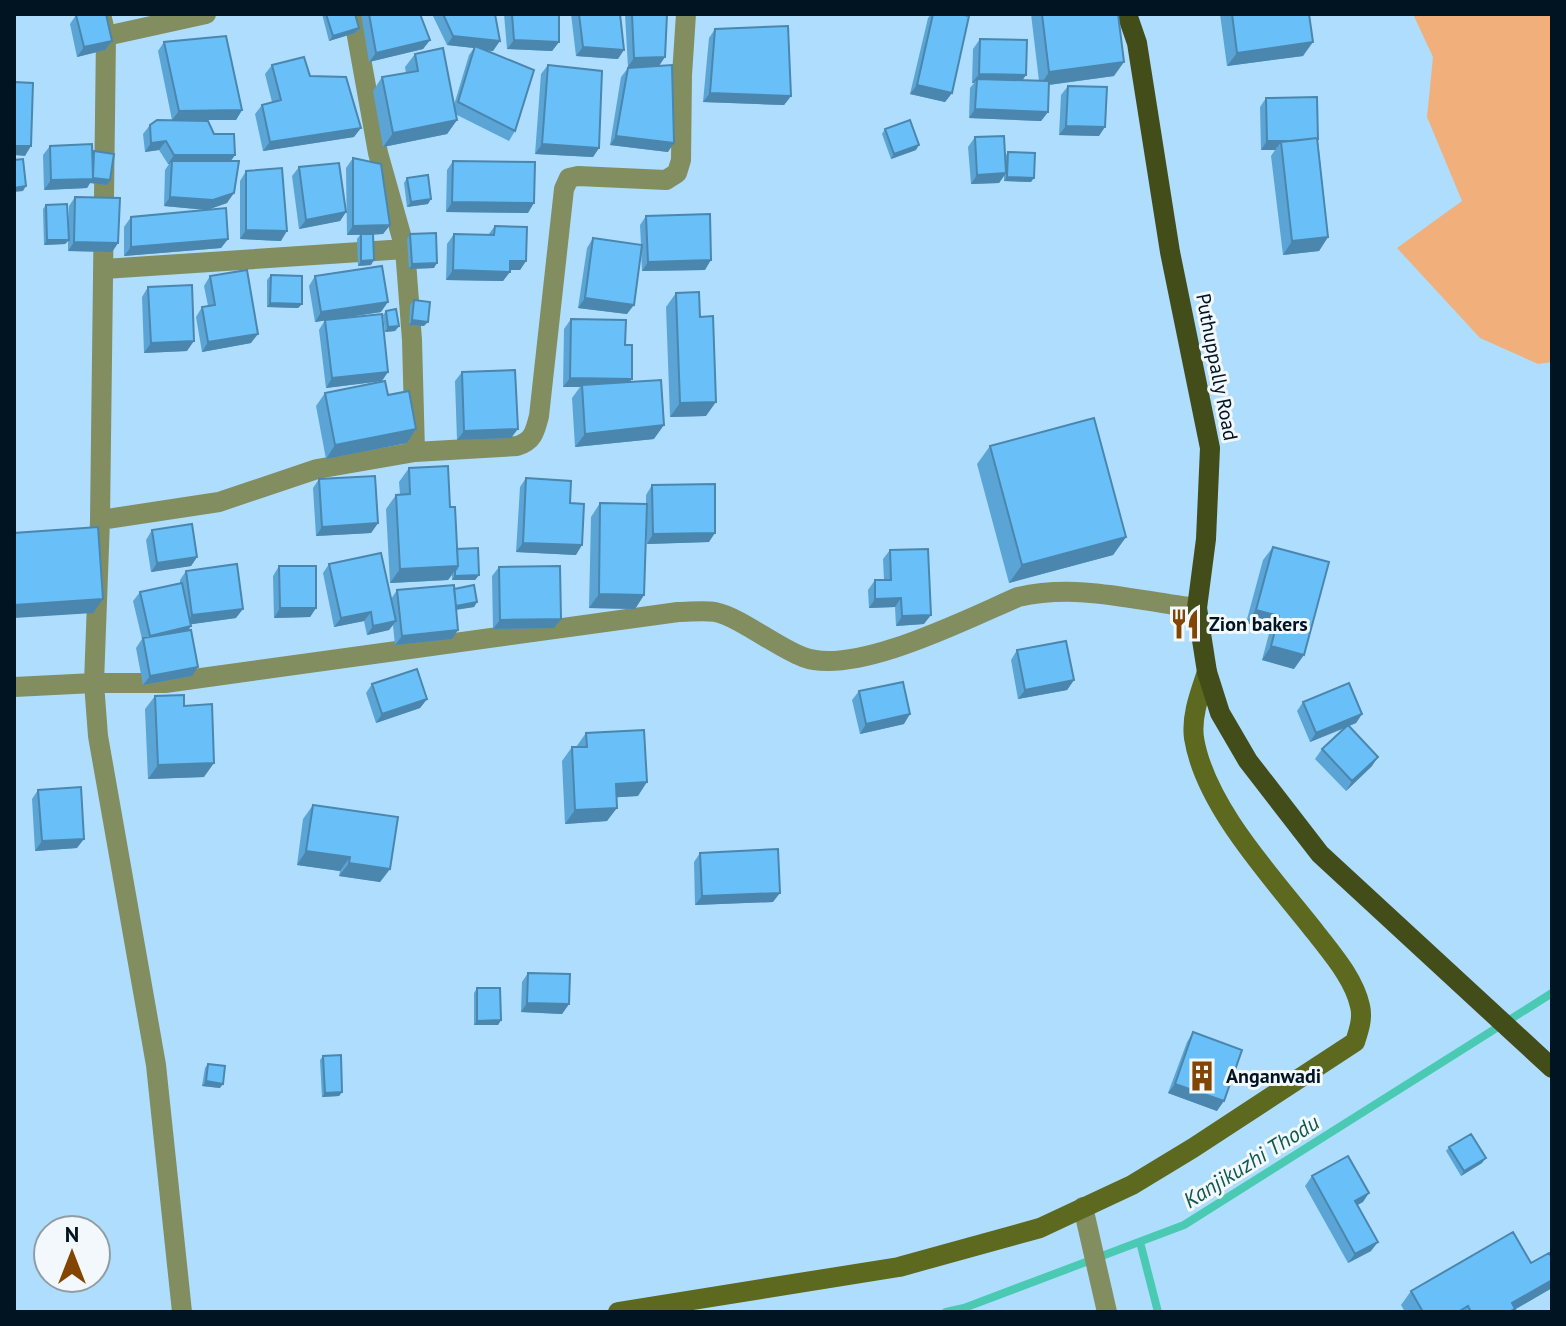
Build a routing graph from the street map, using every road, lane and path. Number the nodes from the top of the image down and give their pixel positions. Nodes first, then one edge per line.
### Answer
1 (101, 14) edge
2 (206, 14) edge
3 (353, 14) edge
4 (686, 14) edge
5 (1127, 14) edge
6 (106, 36) junction
7 (405, 249) junction
8 (104, 269) junction
9 (415, 452) junction
10 (100, 520) junction
11 (1197, 608) junction
12 (1207, 672) junction
13 (94, 683) junction
14 (14, 687) edge
15 (1552, 1068) edge
16 (1083, 1207) junction
17 (182, 1312) edge
18 (618, 1312) edge
19 (1107, 1312) edge

1 - 6 street
2 - 6 street
3 - 7 street
4 - 9 street
5 - 11 main road, Puthuppally Road
6 - 8 street
7 - 8 street
7 - 9 street
8 - 10 street
9 - 10 street
10 - 13 street
11 - 12 main road, Puthuppally Road
11 - 13 street
12 - 15 main road, Puthuppally Road
12 - 16 street
13 - 14 street
13 - 17 street
16 - 18 street
16 - 19 street

